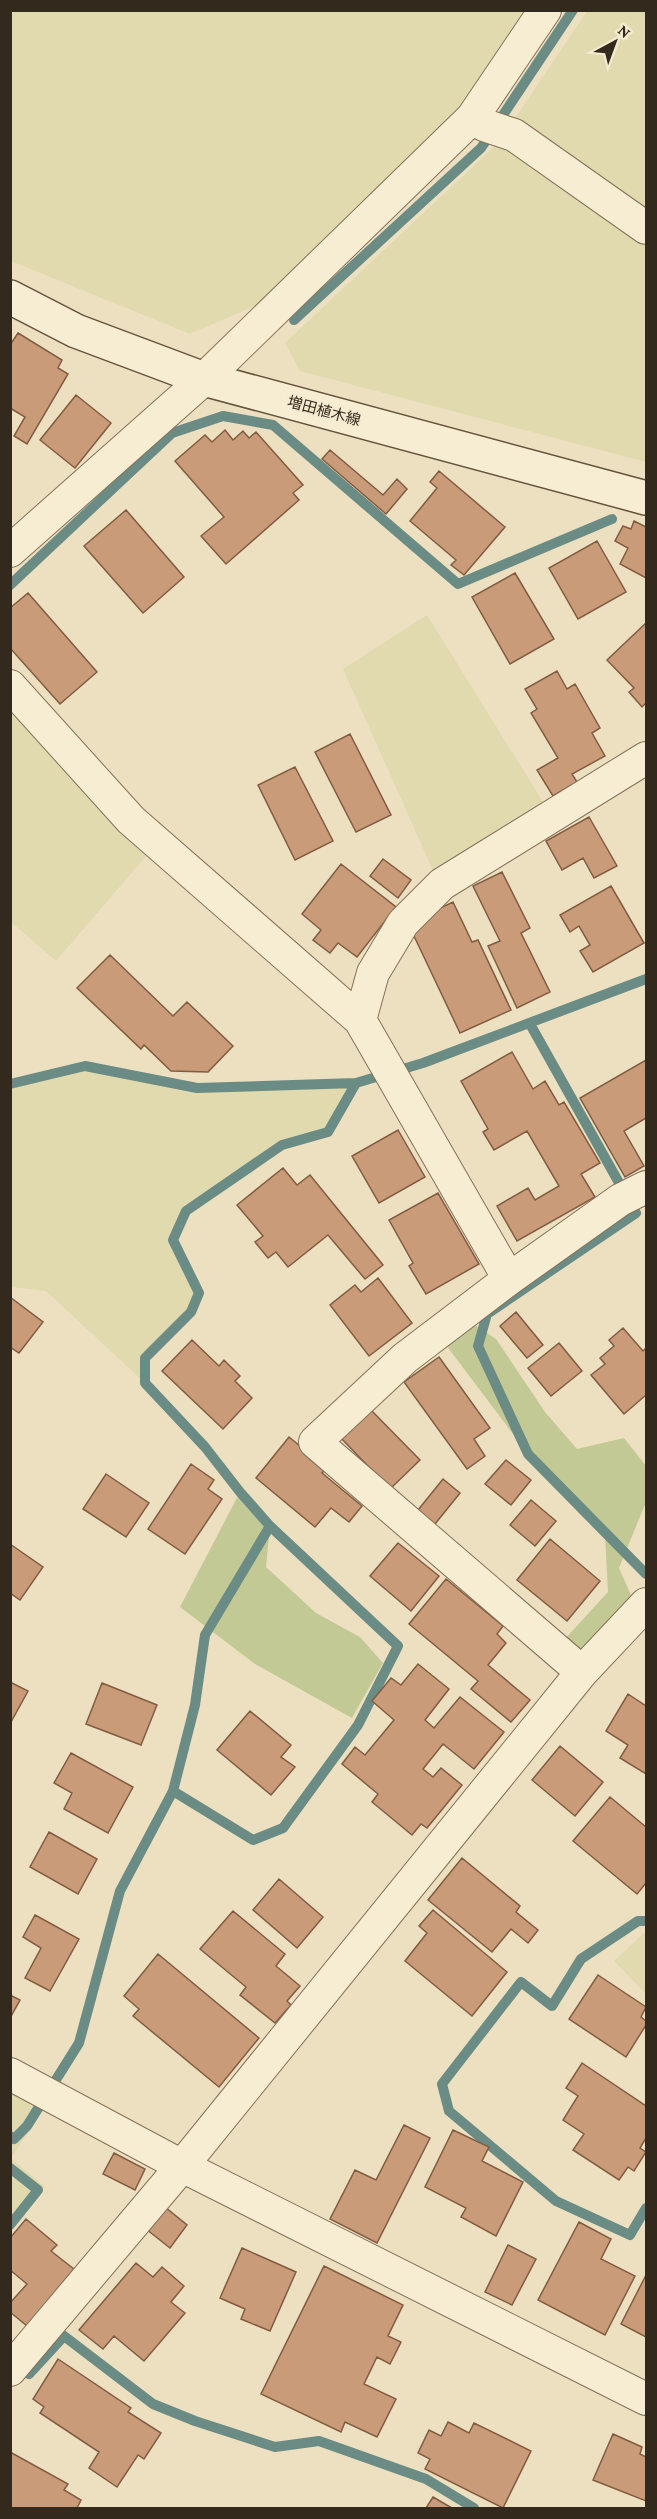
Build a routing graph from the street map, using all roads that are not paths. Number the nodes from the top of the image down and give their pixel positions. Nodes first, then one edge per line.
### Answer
1 (545, 10) edge
2 (478, 121) junction
3 (646, 228) edge
4 (10, 297) edge
5 (204, 379) junction
6 (646, 498) edge
7 (10, 551) edge
8 (10, 686) edge
9 (646, 758) edge
10 (360, 1020) junction
11 (635, 1193) edge
12 (509, 1279) junction
13 (643, 1614) edge
14 (582, 1672) junction
15 (34, 2087) edge
16 (182, 2166) junction
17 (16, 2364) edge
18 (646, 2399) edge

1 - 2 street
2 - 3 street
2 - 5 street
4 - 5 street, 増田植木線
5 - 6 street, 増田植木線
5 - 7 street
8 - 10 street
9 - 10 street
10 - 12 street
11 - 12 street
12 - 14 street
13 - 14 street
14 - 16 street
15 - 16 street
16 - 17 street
16 - 18 street

